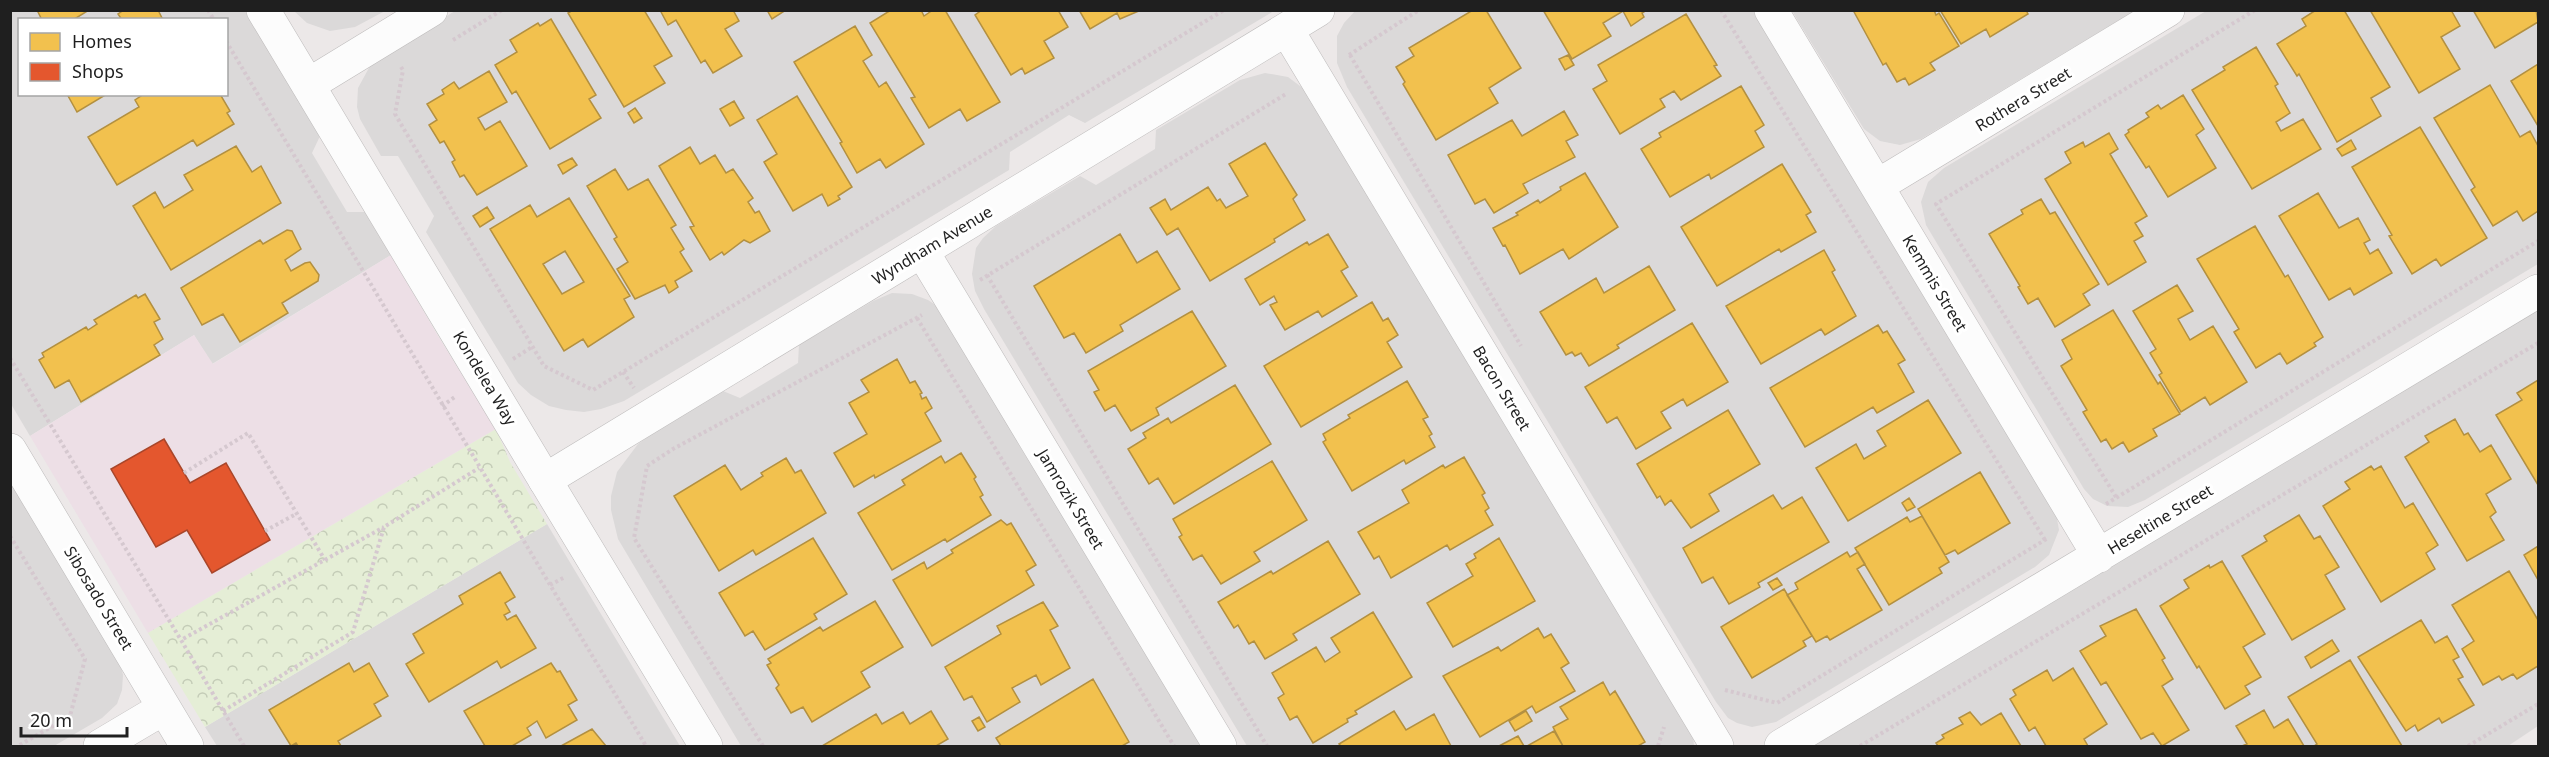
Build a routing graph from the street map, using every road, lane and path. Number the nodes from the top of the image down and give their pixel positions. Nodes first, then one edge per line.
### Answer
1 (263, 10) edge
2 (431, 10) edge
3 (1224, 10) edge
4 (1318, 10) edge
5 (1419, 10) edge
6 (1721, 10) edge
7 (1771, 10) edge
8 (2168, 10) edge
9 (2255, 10) edge
10 (1287, 30) junction
11 (228, 44) edge
12 (1350, 55) junction
13 (403, 70) dead end
14 (1315, 76) junction
15 (308, 85) junction
16 (1877, 186) junction
17 (2538, 241) edge
18 (922, 251) junction
19 (987, 275) junction
20 (2538, 291) edge
21 (951, 298) junction
22 (917, 318) junction
23 (2538, 343) edge
24 (1524, 351) dead end
25 (10, 358) edge
26 (10, 450) edge
27 (479, 468) junction
28 (184, 473) dead end
29 (545, 480) junction
30 (2116, 497) junction
31 (296, 514) junction
32 (2078, 521) junction
33 (384, 527) junction
34 (265, 531) dead end
35 (10, 536) edge
36 (2045, 540) junction
37 (2099, 556) junction
38 (325, 560) junction
39 (181, 640) junction
40 (1722, 689) dead end
41 (2538, 704) edge
42 (164, 708) junction
43 (223, 711) junction
44 (18, 747) edge
45 (100, 747) edge
46 (187, 747) edge
47 (244, 747) edge
48 (646, 747) edge
49 (706, 747) edge
50 (763, 747) edge
51 (1174, 747) edge
52 (1220, 747) edge
53 (1268, 747) edge
54 (1717, 747) edge
55 (1781, 747) edge
56 (1860, 747) edge
57 (2468, 747) edge

1 - 15 street, Kondelea Way
2 - 15 street
3 - 13 path
4 - 10 street, Wyndham Avenue
5 - 12 path
6 - 36 path
7 - 16 street, Kemmis Street
8 - 16 street, Rothera Street
9 - 30 path
10 - 14 street, Bacon Street
10 - 18 street, Wyndham Avenue
11 - 27 path
12 - 14 path
12 - 24 path
14 - 19 path
14 - 54 street, Bacon Street
15 - 29 street, Kondelea Way
16 - 32 street, Kemmis Street
17 - 30 path
18 - 21 street, Jamrozik Street
18 - 29 street, Wyndham Avenue
19 - 21 path
19 - 53 path
20 - 37 street, Heseltine Street
21 - 22 path
21 - 52 street, Jamrozik Street
22 - 50 path
22 - 51 path
23 - 56 path
25 - 39 path
26 - 42 street, Sibosado Street
27 - 33 path
27 - 48 path
28 - 31 path
29 - 49 street, Kondelea Way
30 - 32 path
31 - 34 path
31 - 38 path
32 - 36 path
32 - 37 street, Kemmis Street
33 - 38 path
33 - 43 path
35 - 44 path
36 - 40 path
37 - 55 street, Heseltine Street
38 - 39 path
39 - 43 path
41 - 57 path
42 - 45 street
42 - 46 street, Sibosado Street
43 - 47 path

